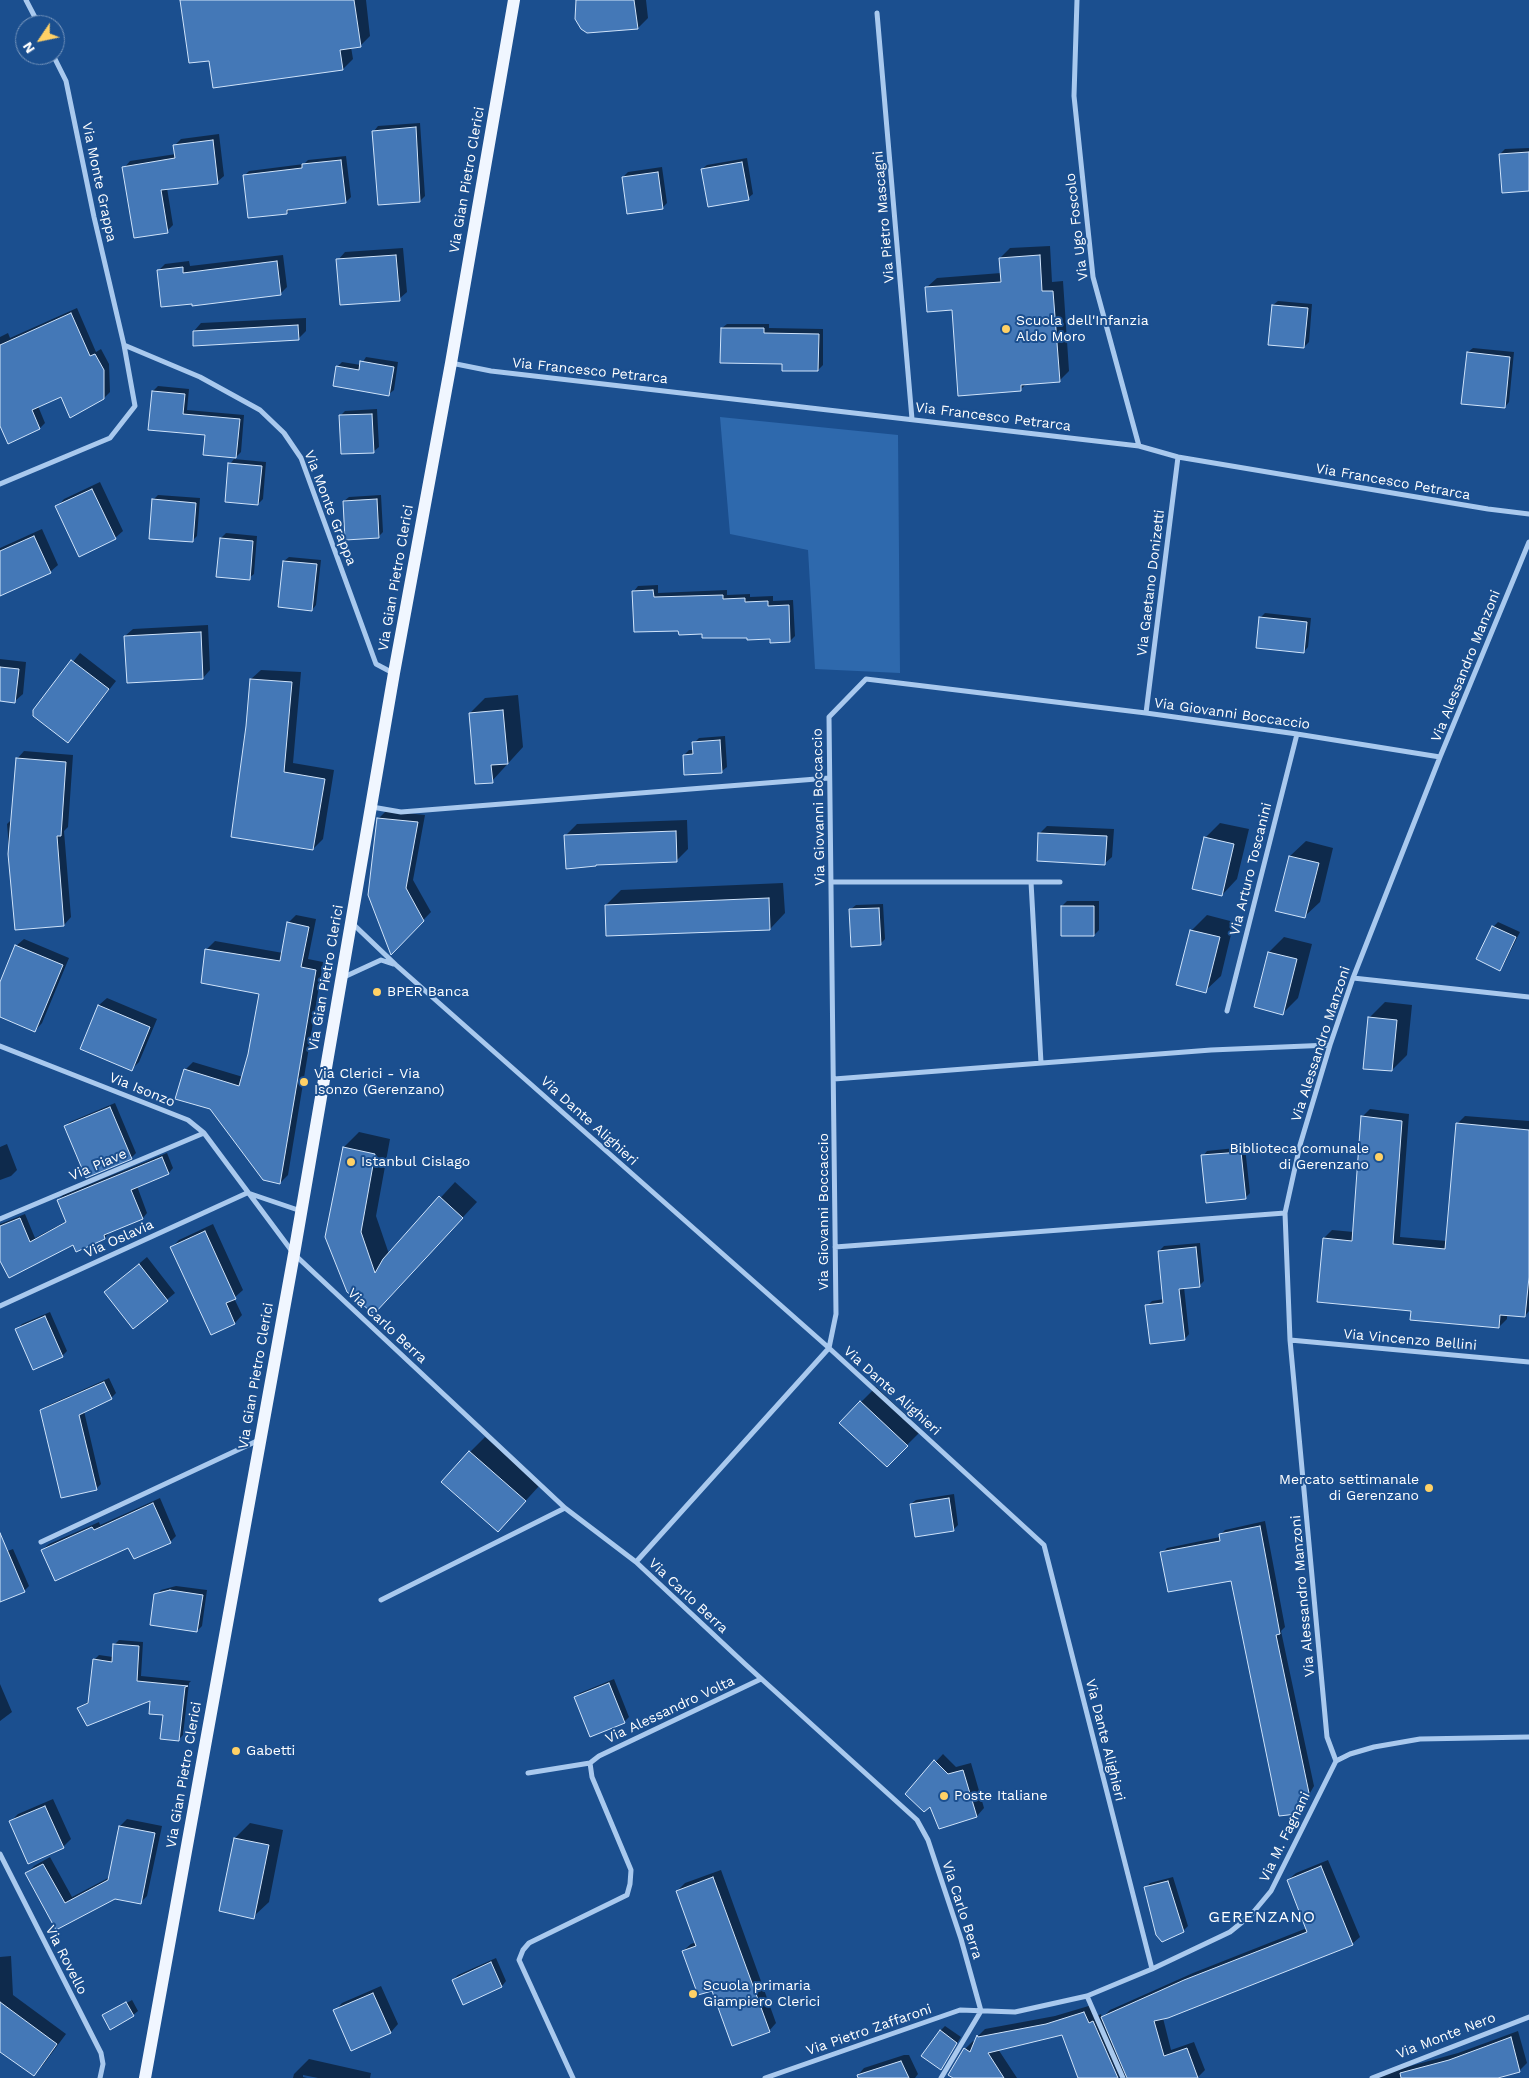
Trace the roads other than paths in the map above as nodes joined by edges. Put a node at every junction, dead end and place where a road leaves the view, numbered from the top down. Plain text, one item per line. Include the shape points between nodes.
1 (26, 0) edge
2 (514, 0) edge
3 (1077, 0) edge
4 (878, 13) dead end
5 (34, 15) edge
6 (58, 65) edge
7 (124, 345) junction
8 (451, 363) junction
9 (912, 419) junction
10 (1139, 446) junction
11 (1178, 457) junction
12 (0, 484) edge
13 (1529, 514) edge
14 (1529, 542) edge
15 (394, 673) junction
16 (1146, 713) junction
17 (1296, 734) junction
18 (1440, 757) junction
19 (829, 778) junction
20 (371, 807) junction
21 (831, 882) junction
22 (1031, 882) junction
23 (1060, 882) dead end
24 (351, 923) junction
25 (396, 965) junction
26 (1353, 978) junction
27 (341, 979) junction
28 (1529, 997) edge
29 (1227, 1011) dead end
30 (1330, 1045) junction
31 (0, 1046) edge
32 (1041, 1063) junction
33 (834, 1079) junction
34 (204, 1133) junction
35 (248, 1193) junction
36 (301, 1211) junction
37 (1285, 1213) junction
38 (0, 1219) edge
39 (835, 1247) junction
40 (294, 1254) junction
41 (0, 1306) edge
42 (1290, 1340) junction
43 (828, 1348) junction
44 (1529, 1362) edge
45 (260, 1440) junction
46 (565, 1508) junction
47 (41, 1542) dead end
48 (636, 1562) junction
49 (381, 1600) dead end
50 (761, 1679) junction
51 (1529, 1737) edge
52 (1336, 1761) junction
53 (590, 1763) junction
54 (528, 1773) dead end
55 (0, 1854) edge
56 (1152, 1968) junction
57 (1087, 1996) junction
58 (981, 2010) junction
59 (1529, 2017) edge
60 (100, 2078) edge
61 (145, 2078) edge
62 (573, 2078) edge
63 (765, 2078) edge
64 (941, 2078) edge
65 (1123, 2078) edge
66 (1372, 2078) edge

1 - 5 street
2 - 8 main road, Via Gian Pietro Clerici
3 - 10 street, Via Ugo Foscolo via 1074,96 1093,277
4 - 9 street, Via Pietro Mascagni
6 - 7 street, Via Monte Grappa via 66,81
7 - 12 street, Via Monte Grappa via 134,406 110,438
7 - 15 street, Via Monte Grappa via 200,377 260,410 284,433 301,458 376,664
8 - 9 street, Via Francesco Petrarca via 490,371
8 - 15 main road, Via Gian Pietro Clerici
9 - 10 street, Via Francesco Petrarca
10 - 11 street, Via Francesco Petrarca
11 - 13 street, Via Francesco Petrarca
11 - 16 street, Via Gaetano Donizetti
14 - 18 street, Via Alessandro Manzoni
15 - 20 main road, Via Gian Pietro Clerici
16 - 17 street, Via Giovanni Boccaccio
16 - 19 street, Via Giovanni Boccaccio via 866,679 829,717
17 - 18 street, Via Giovanni Boccaccio
17 - 29 street, Via Arturo Toscanini
18 - 26 street, Via Alessandro Manzoni
19 - 20 street via 401,812
19 - 21 street, Via Giovanni Boccaccio
20 - 24 main road, Via Gian Pietro Clerici
21 - 22 street
21 - 33 street, Via Giovanni Boccaccio
22 - 23 street
22 - 32 street
24 - 25 street, Via Dante Alighieri
24 - 27 main road, Via Gian Pietro Clerici
25 - 27 street via 381,960
25 - 43 street, Via Dante Alighieri
26 - 28 street
26 - 30 street, Via Alessandro Manzoni
27 - 36 main road, Via Gian Pietro Clerici
30 - 32 street via 1221,1049
30 - 37 street, Via Alessandro Manzoni via 1300,1145
31 - 34 street, Via Isonzo via 188,1120
32 - 33 street
33 - 39 street, Via Giovanni Boccaccio
34 - 35 street, Via Isonzo
34 - 38 street, Via Piave
35 - 36 street
35 - 40 street, Via Isonzo
35 - 41 street, Via Oslavia
36 - 40 main road, Via Gian Pietro Clerici
37 - 39 street
37 - 42 street, Via Alessandro Manzoni
39 - 43 street, Via Giovanni Boccaccio via 836,1314
40 - 45 main road, Via Gian Pietro Clerici
40 - 46 street, Via Carlo Berra
42 - 44 street, Via Vincenzo Bellini
42 - 52 street, Via Alessandro Manzoni via 1328,1737
43 - 48 street
43 - 56 street, Via Dante Alighieri via 1044,1545
45 - 47 street
45 - 61 main road, Via Gian Pietro Clerici
46 - 48 street, Via Carlo Berra
46 - 49 street
48 - 50 street, Via Carlo Berra
50 - 53 street, Via Alessandro Volta
50 - 58 street, Via Carlo Berra via 917,1820 928,1840
51 - 52 street via 1420,1739 1374,1747
52 - 56 street, Via M. Fagnani via 1271,1891 1251,1915 1230,1932
53 - 54 street, Via Alessandro Volta
53 - 62 street via 592,1778 631,1870 627,1894 529,1943 519,1960
55 - 60 street, Via Rovello via 101,2052
56 - 57 street, Via M. Fagnani
57 - 58 street, Via M. Fagnani via 1015,2012
57 - 65 street
58 - 63 street, Via Pietro Zaffaroni via 960,2010
58 - 64 street
59 - 66 street, Via Monte Nero

